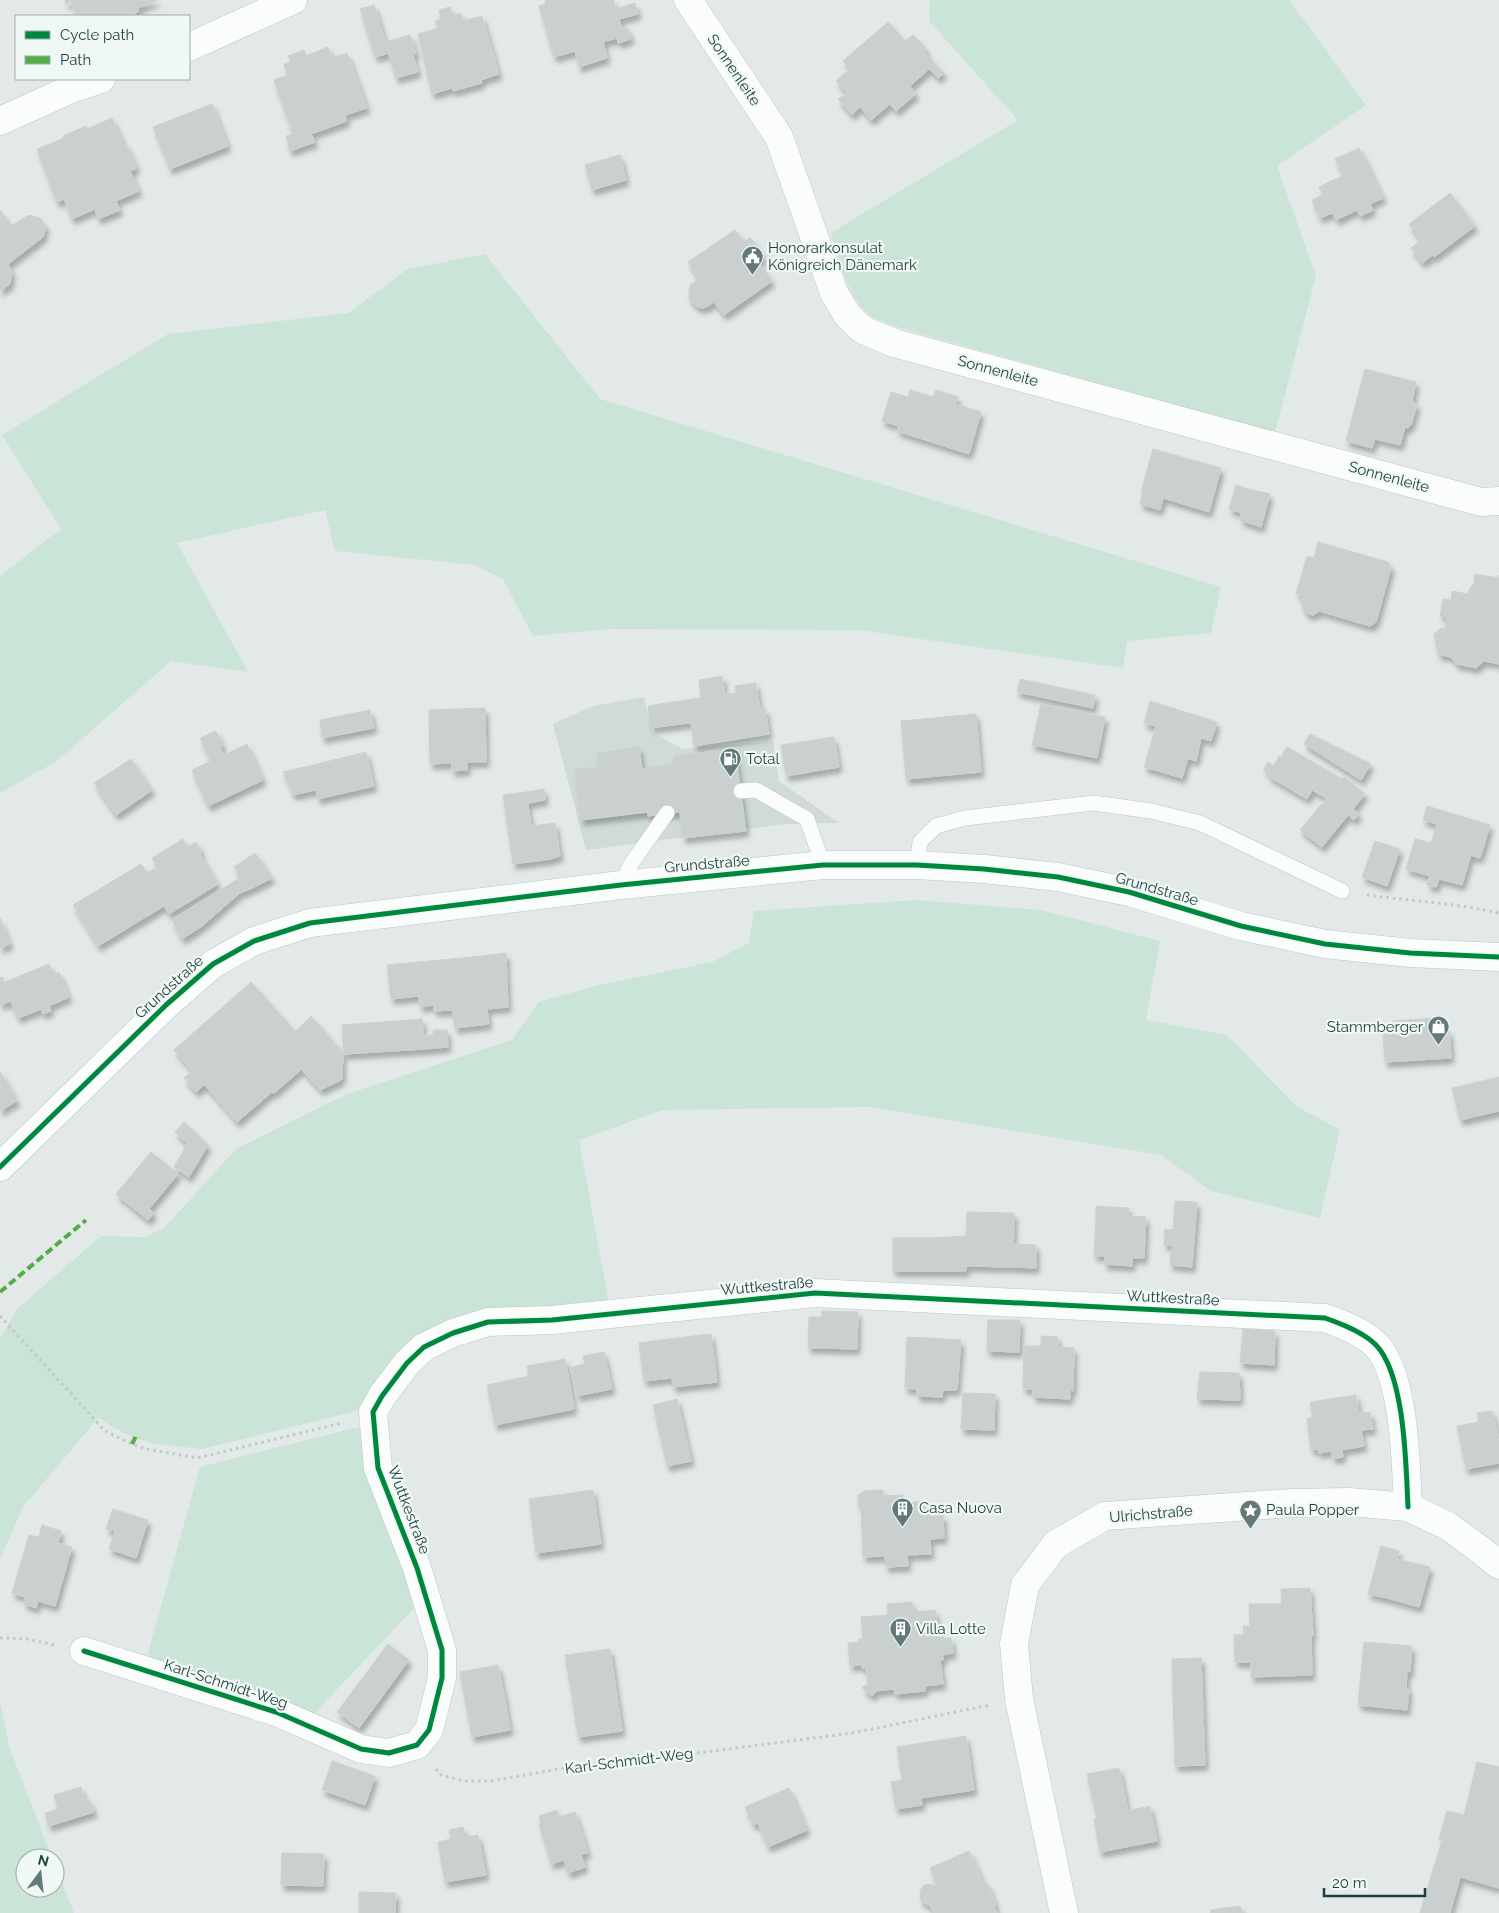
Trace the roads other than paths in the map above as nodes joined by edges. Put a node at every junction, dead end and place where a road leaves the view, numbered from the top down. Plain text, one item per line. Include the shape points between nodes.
1 (293, 0) edge
2 (688, 0) edge
3 (190, 47) edge
4 (98, 80) edge
5 (0, 121) edge
6 (1499, 501) edge
7 (741, 790) dead end
8 (666, 813) dead end
9 (824, 865) junction
10 (917, 865) junction
11 (621, 884) junction
12 (1342, 891) road end
13 (1499, 957) edge
14 (0, 1167) edge
15 (1408, 1507) junction
16 (1499, 1565) edge
17 (84, 1651) road end
18 (417, 1745) joint
19 (1064, 1913) edge

1 - 3 street
2 - 6 street, Sonnenleite via 779,137 834,293 848,316 863,330 894,343 1481,502
4 - 5 street
7 - 9 lane via 756,790 807,819
8 - 11 lane
9 - 10 street, Grundstraße
9 - 11 street, Grundstraße
10 - 12 lane via 920,842 936,826 965,818 1094,803 1151,811 1200,823
10 - 13 street, Grundstraße via 1058,877 1130,892 1241,926 1325,944 1410,953
11 - 14 street, Grundstraße via 310,922 254,941 213,964 166,1005
15 - 16 street, Ulrichstraße via 1448,1526
15 - 18 street, Wuttkestraße via 1406,1458 1391,1369 1376,1345 1326,1318 815,1293 552,1320 488,1322 424,1347 407,1363 373,1412 378,1468 417,1568 442,1650 442,1678 429,1730
15 - 19 street, Ulrichstraße via 1349,1502 1292,1503 1105,1516 1056,1544 1025,1585 1014,1644 1019,1699
17 - 18 street, Karl-Schmidt-Weg via 276,1712 361,1749 389,1753

